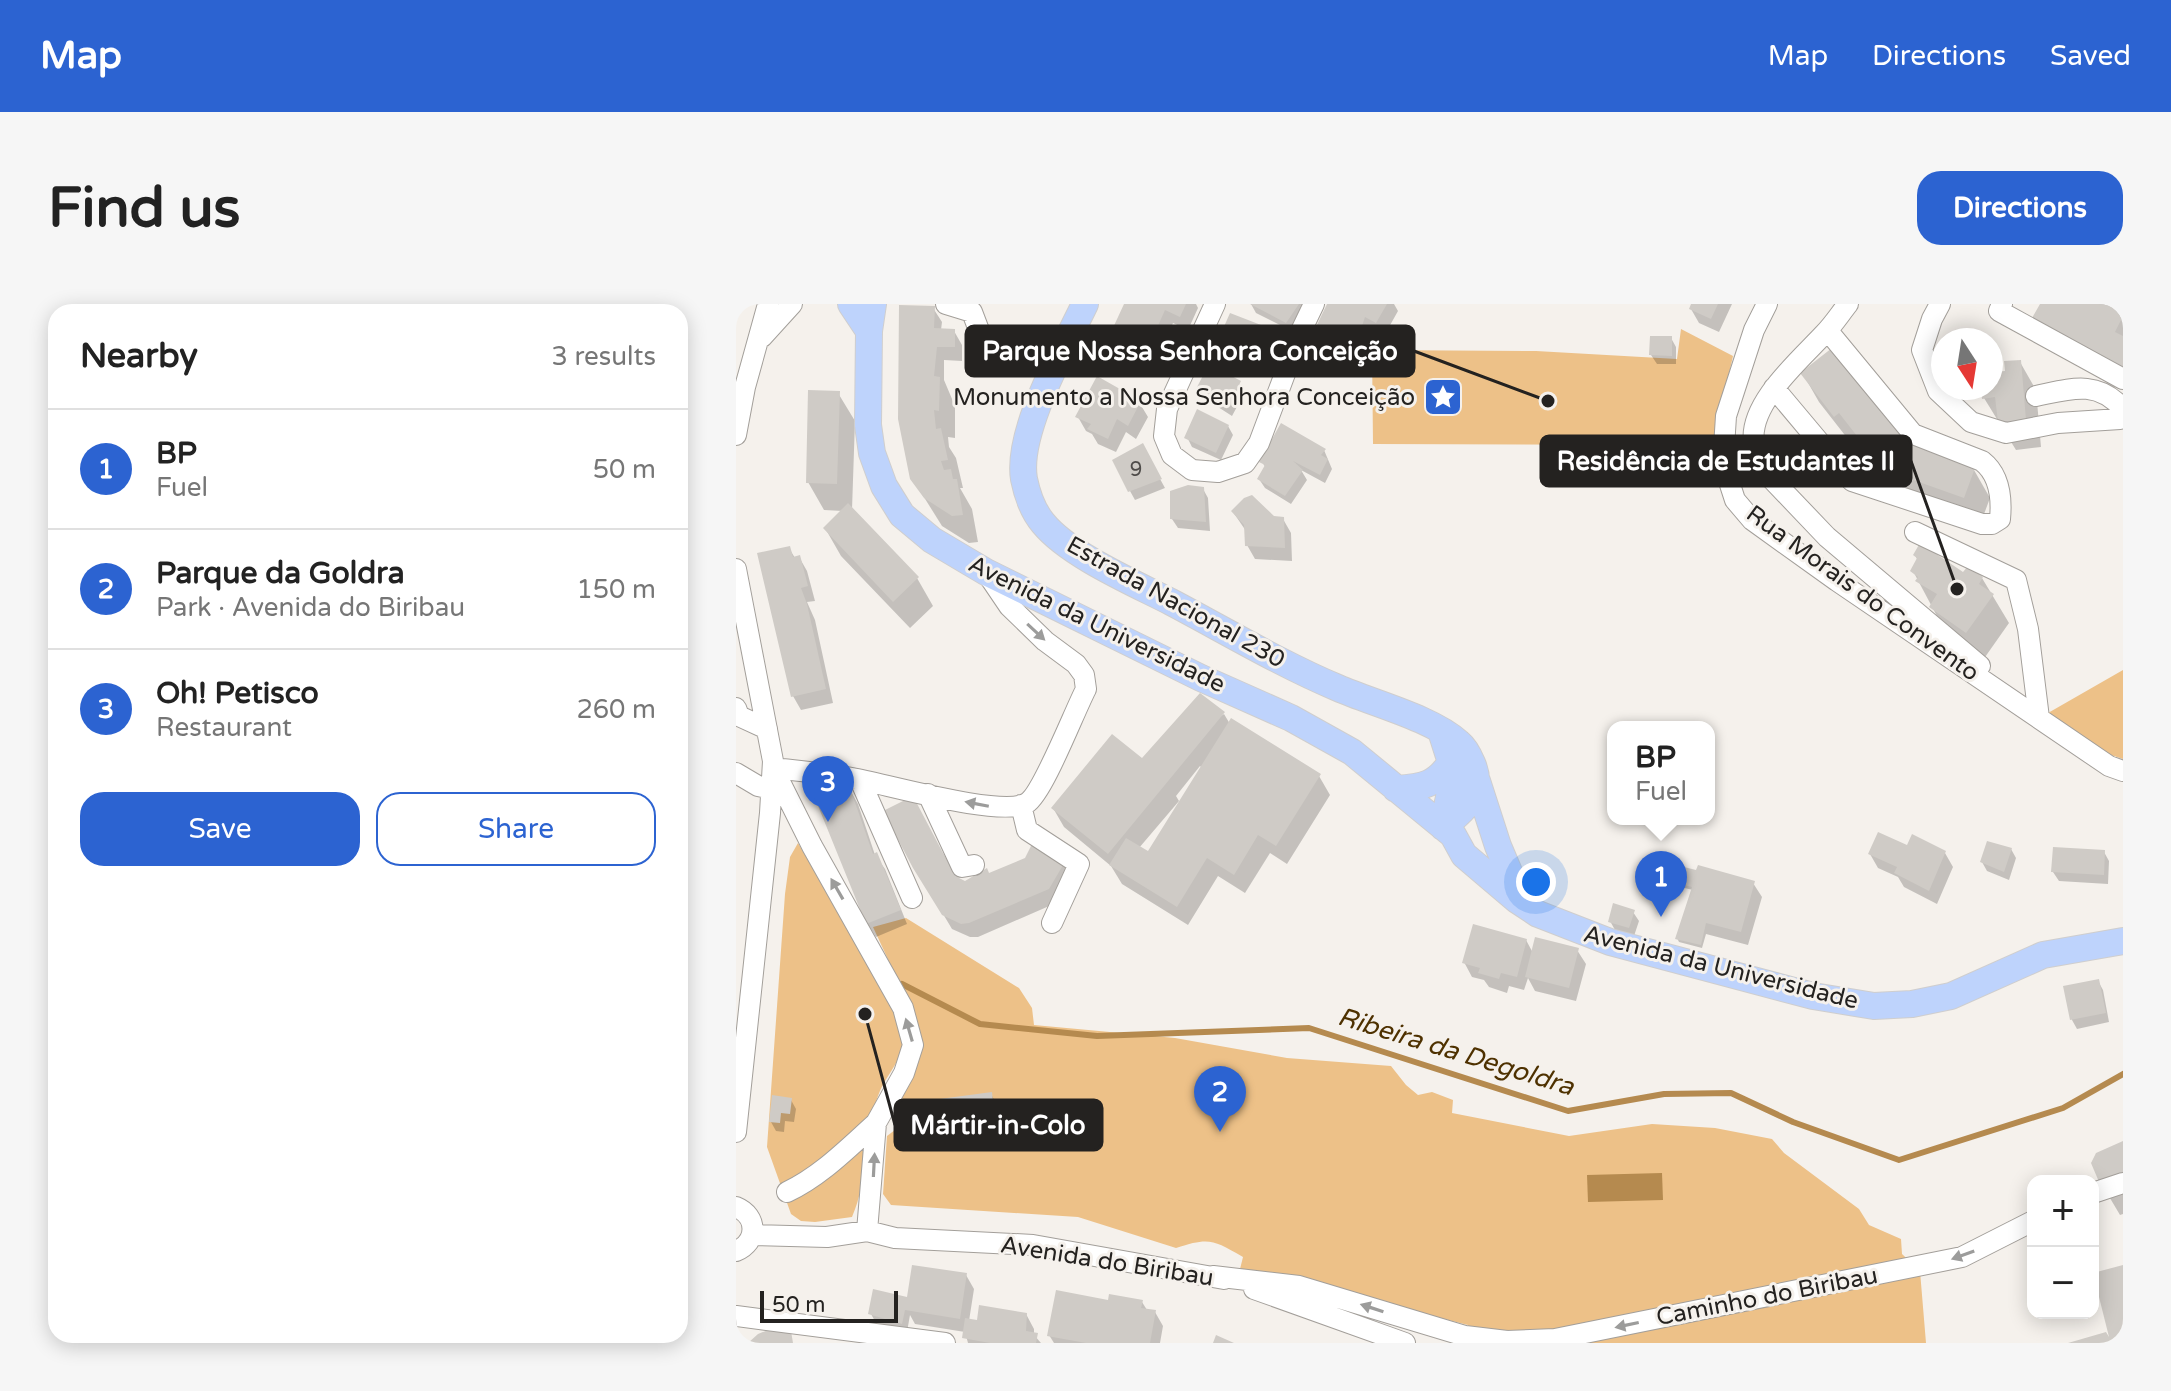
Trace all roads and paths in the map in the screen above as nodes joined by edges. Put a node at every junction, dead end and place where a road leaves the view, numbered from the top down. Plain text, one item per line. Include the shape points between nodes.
1 (768, 304) edge
2 (792, 304) edge
3 (851, 304) edge
4 (873, 304) edge
5 (946, 304) edge
6 (1085, 304) edge
7 (1215, 304) edge
8 (1314, 304) edge
9 (1767, 304) edge
10 (1848, 304) edge
11 (1940, 304) edge
12 (2002, 304) edge
13 (869, 331) junction
14 (1828, 331) junction
15 (760, 340) junction
16 (988, 354) dead end
17 (2123, 379) edge
18 (1774, 388) junction
19 (2036, 396) dead end
20 (2123, 412) edge
21 (736, 435) edge
22 (1915, 532) dead end
23 (736, 569) edge
24 (986, 572) junction
25 (736, 708) edge
26 (2031, 712) junction
27 (767, 729) junction
28 (1441, 731) junction
29 (1452, 761) junction
30 (773, 768) junction
31 (2123, 771) edge
32 (736, 773) edge
33 (860, 780) junction
34 (1477, 781) junction
35 (772, 789) junction
36 (1396, 789) junction
37 (928, 794) junction
38 (1021, 805) junction
39 (1448, 831) junction
40 (974, 865) dead end
41 (1509, 872) junction
42 (912, 898) dead end
43 (1551, 917) junction
44 (1052, 923) dead end
45 (2123, 941) edge
46 (876, 1123) junction
47 (736, 1132) edge
48 (2123, 1183) edge
49 (2099, 1191) edge
50 (787, 1192) dead end
51 (736, 1207) edge
52 (2027, 1224) edge
53 (867, 1231) junction
54 (752, 1235) junction
55 (736, 1251) edge
56 (1213, 1276) junction
57 (736, 1316) edge
58 (945, 1343) edge
59 (1405, 1343) edge

1 - 15 street
2 - 15 street
3 - 13 main road
4 - 13 main road, Avenida da Universidade
5 - 16 street via 972,312
6 - 28 main road, Estrada Nacional 230 via 1041,398 1024,449 1024,477 1042,523 1083,555 1319,680
7 - 8 street via 1167,409 1164,436 1172,455 1192,470 1218,472 1245,463 1259,443
9 - 26 street, Rua Morais do Convento via 1726,416 1723,463 1735,500 1752,520 1837,581
10 - 14 street
11 - 20 street via 1922,350 1938,391 1971,422 2006,433 2120,419
12 - 17 street via 1999,311
13 - 24 main road, Avenida da Universidade via 868,425 884,486 902,515
14 - 18 street
14 - 18 street via 1913,434 1991,468 2000,489 2000,519 1982,524 1852,481
15 - 21 street
18 - 26 street via 1756,420 1754,442 1765,472 1827,537
19 - 20 street via 2076,388 2101,390
22 - 26 street via 2016,580 2028,629
23 - 27 street
24 - 36 main road, Avenida da Universidade via 1291,718 1352,752
24 -> 38 street via 1009,606 1084,675 1086,689 1040,786
25 - 27 street via 739,716
26 - 31 street, Rua Morais do Convento
27 - 30 street
28 - 29 main road
28 - 34 main road, Estrada Nacional 230 via 1468,753
29 - 36 main road via 1426,785
29 - 39 main road
30 - 33 street
30 - 35 street
46 -> 30 street via 913,1045 903,1008
32 - 35 street
33 - 37 street
33 - 42 street
34 - 39 main road via 1471,802
34 - 41 main road, Estrada Nacional 230
35 - 47 street
36 - 39 main road, Avenida da Universidade
38 -> 37 street via 987,806
37 - 40 street via 962,867
38 - 44 street via 1027,830 1079,864
39 - 41 main road, Avenida da Universidade via 1464,834
39 - 43 main road, Avenida da Universidade via 1464,855 1517,900
41 - 43 main road, Avenida da Universidade via 1549,907
43 - 45 main road, Avenida da Universidade via 1610,942 1813,996 1874,1006 1951,996 2043,955
46 - 50 street via 824,1169
53 -> 46 street
48 - 49 street
51 - 54 street via 749,1215
52 -> 56 street, Caminho do Biribau via 1962,1257 1555,1339 1465,1336 1299,1286
53 - 54 street, Avenida do Biribau via 827,1237
53 - 56 street, Avenida do Biribau via 895,1238 1033,1245
54 - 55 street
56 - 59 street, Avenida do Biribau
57 - 58 street

